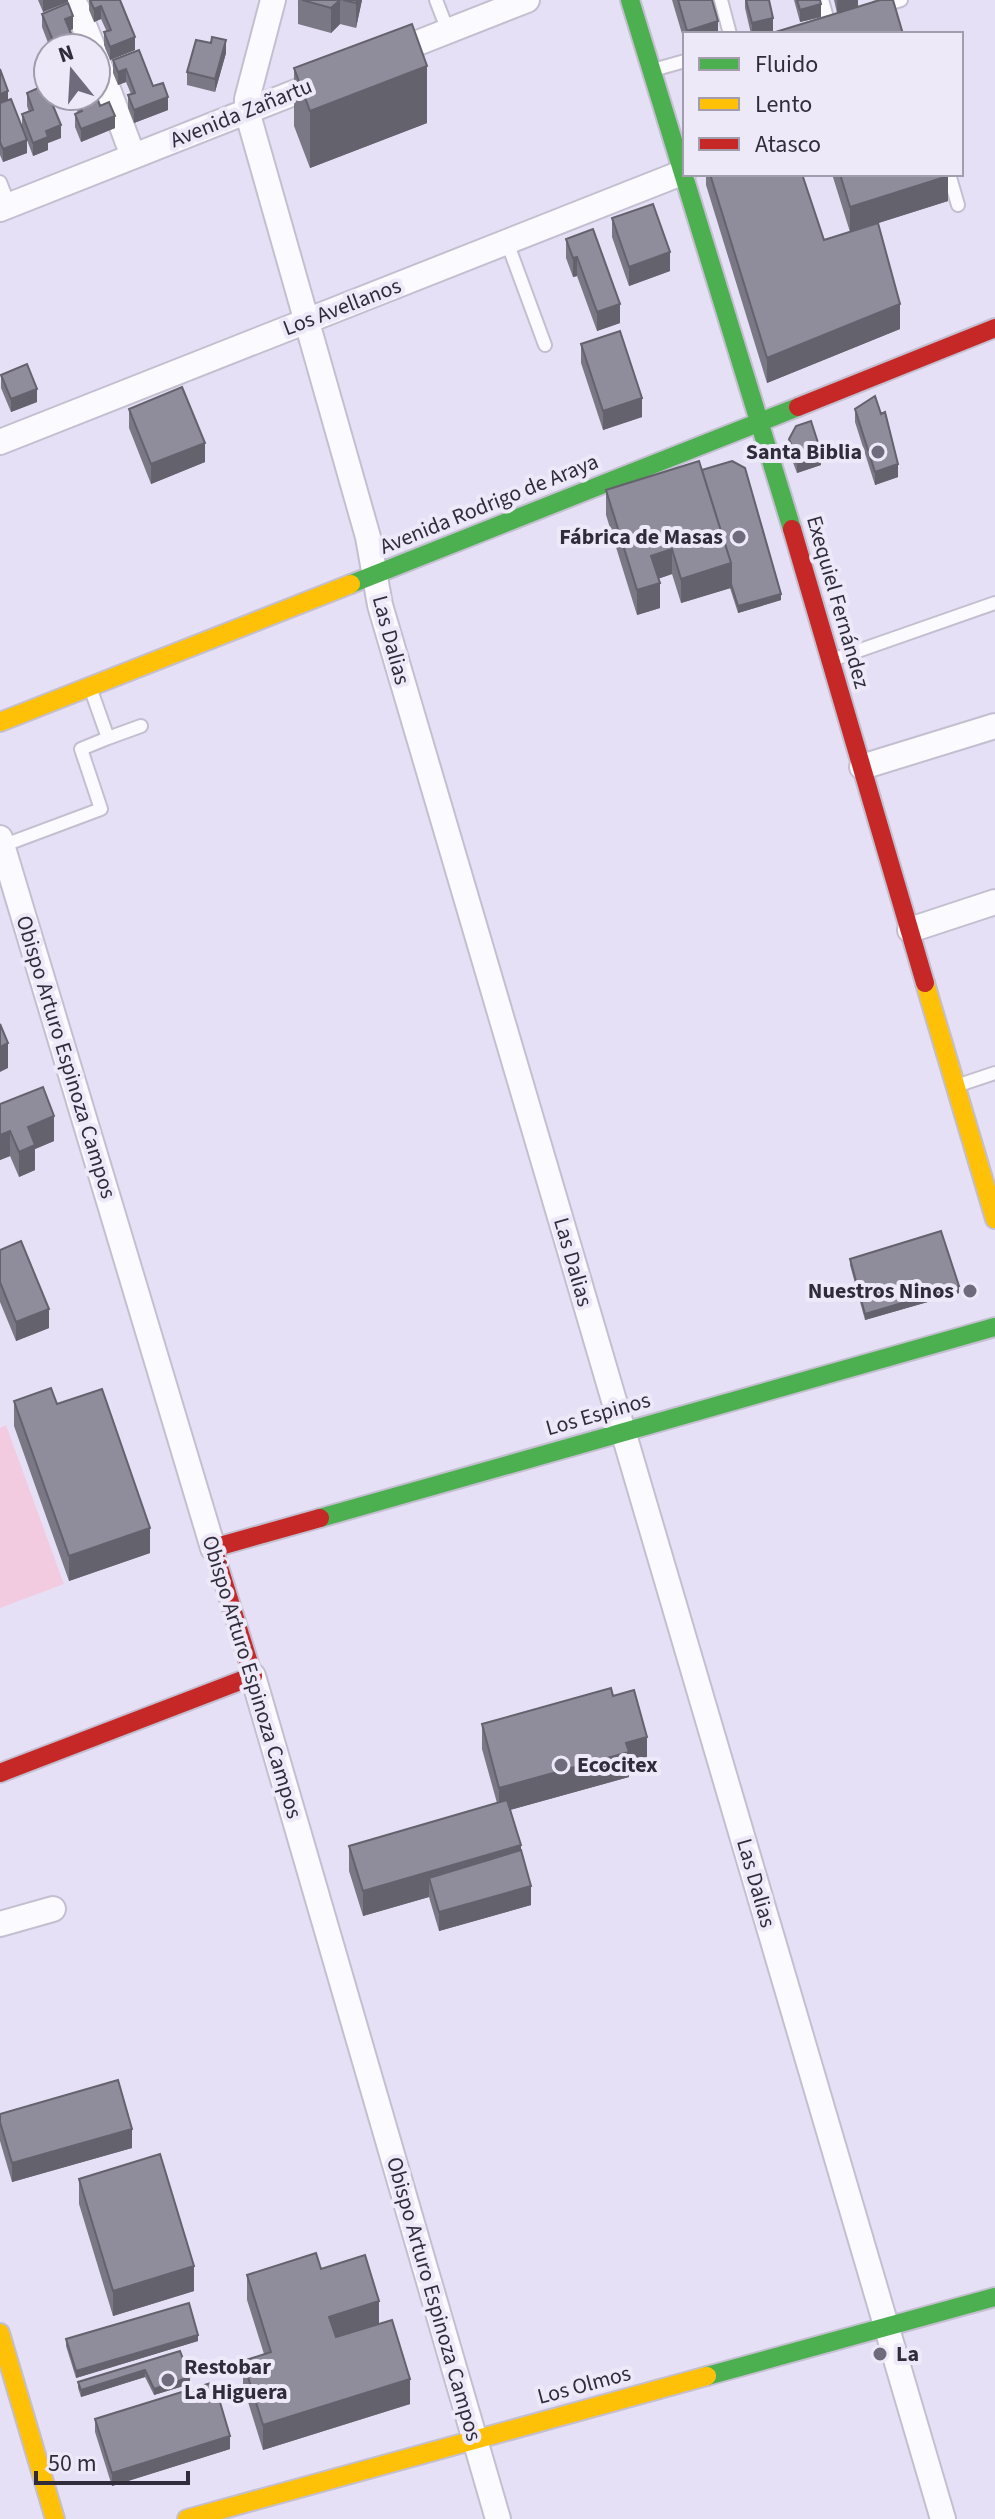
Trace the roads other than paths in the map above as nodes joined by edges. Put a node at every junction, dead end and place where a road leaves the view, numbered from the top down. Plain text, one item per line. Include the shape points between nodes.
1 (273, 0) edge
2 (436, 0) edge
3 (527, 0) edge
4 (630, 0) edge
5 (721, 0) edge
6 (822, 0) edge
7 (901, 0) edge
8 (77, 8) dead end
9 (872, 8) edge
10 (842, 17) edge
11 (448, 31) junction
12 (87, 32) edge
13 (729, 32) edge
14 (683, 62) edge
15 (653, 70) junction
16 (112, 100) edge
17 (247, 111) junction
18 (133, 156) junction
19 (683, 169) edge
20 (683, 172) edge
21 (685, 176) edge
22 (950, 176) edge
23 (0, 182) edge
24 (958, 205) dead end
25 (4, 207) edge
26 (507, 242) junction
27 (306, 321) junction
28 (995, 328) edge
29 (545, 345) dead end
30 (760, 421) junction
31 (0, 442) edge
32 (374, 575) junction
33 (995, 603) edge
34 (831, 661) junction
35 (89, 687) junction
36 (0, 722) edge
37 (141, 726) dead end
38 (995, 726) edge
39 (108, 738) junction
40 (862, 767) junction
41 (1, 842) edge
42 (995, 902) edge
43 (910, 930) junction
44 (995, 1073) edge
45 (956, 1085) junction
46 (989, 1178) edge
47 (995, 1219) edge
48 (995, 1327) edge
49 (623, 1432) junction
50 (213, 1548) junction
51 (253, 1676) junction
52 (0, 1773) edge
53 (53, 1909) dead end
54 (0, 1924) edge
55 (995, 2297) edge
56 (886, 2326) junction
57 (0, 2333) edge
58 (475, 2440) junction
59 (55, 2519) edge
60 (187, 2519) edge
61 (498, 2519) edge
62 (943, 2519) edge

1 - 17 street, Las Dalias
2 - 11 lane
3 - 11 street, Avenida Zañartu
4 - 15 street, Exequiel Fernández
5 - 13 lane
6 - 10 lane via 822,22
7 - 9 lane
8 - 12 street
11 - 17 street, Avenida Zañartu
14 - 15 lane
15 - 19 street, Exequiel Fernández
16 - 18 street
17 - 18 street, Avenida Zañartu
17 - 27 street, Las Dalias
18 - 25 street, Avenida Zañartu
20 - 26 street, Los Avellanos
21 - 30 street, Exequiel Fernández
22 - 24 lane
23 - 25 lane
26 - 27 street, Los Avellanos
26 - 29 lane
27 - 31 street, Los Avellanos
27 - 32 street, Las Dalias via 368,537
28 - 30 street, Avenida Rodrigo de Araya
30 - 32 street, Avenida Rodrigo de Araya
30 - 34 street, Exequiel Fernández
32 - 35 street, Avenida Rodrigo de Araya
32 - 49 street, Las Dalias
33 - 34 lane
34 - 40 street, Exequiel Fernández
35 - 36 street, Avenida Rodrigo de Araya
35 - 39 lane
37 - 39 lane
38 - 40 street
39 - 41 lane via 81,749 101,809
40 - 43 street, Exequiel Fernández
41 - 50 street, Obispo Arturo Espinoza Campos
42 - 43 street
43 - 45 street, Exequiel Fernández
44 - 45 lane
45 - 46 street, Exequiel Fernández
46 - 47 street, Exequiel Fernández
48 - 49 street, Los Espinos
49 - 50 street, Los Espinos
49 - 56 street, Las Dalias
50 - 51 street, Obispo Arturo Espinoza Campos
51 - 52 street
51 - 58 street, Obispo Arturo Espinoza Campos
53 - 54 street
55 - 56 street, Los Olmos
56 - 58 street, Los Olmos
56 - 62 street, Las Dalias
57 - 59 street
58 - 60 street, Los Olmos
58 - 61 street, Obispo Arturo Espinoza Campos

